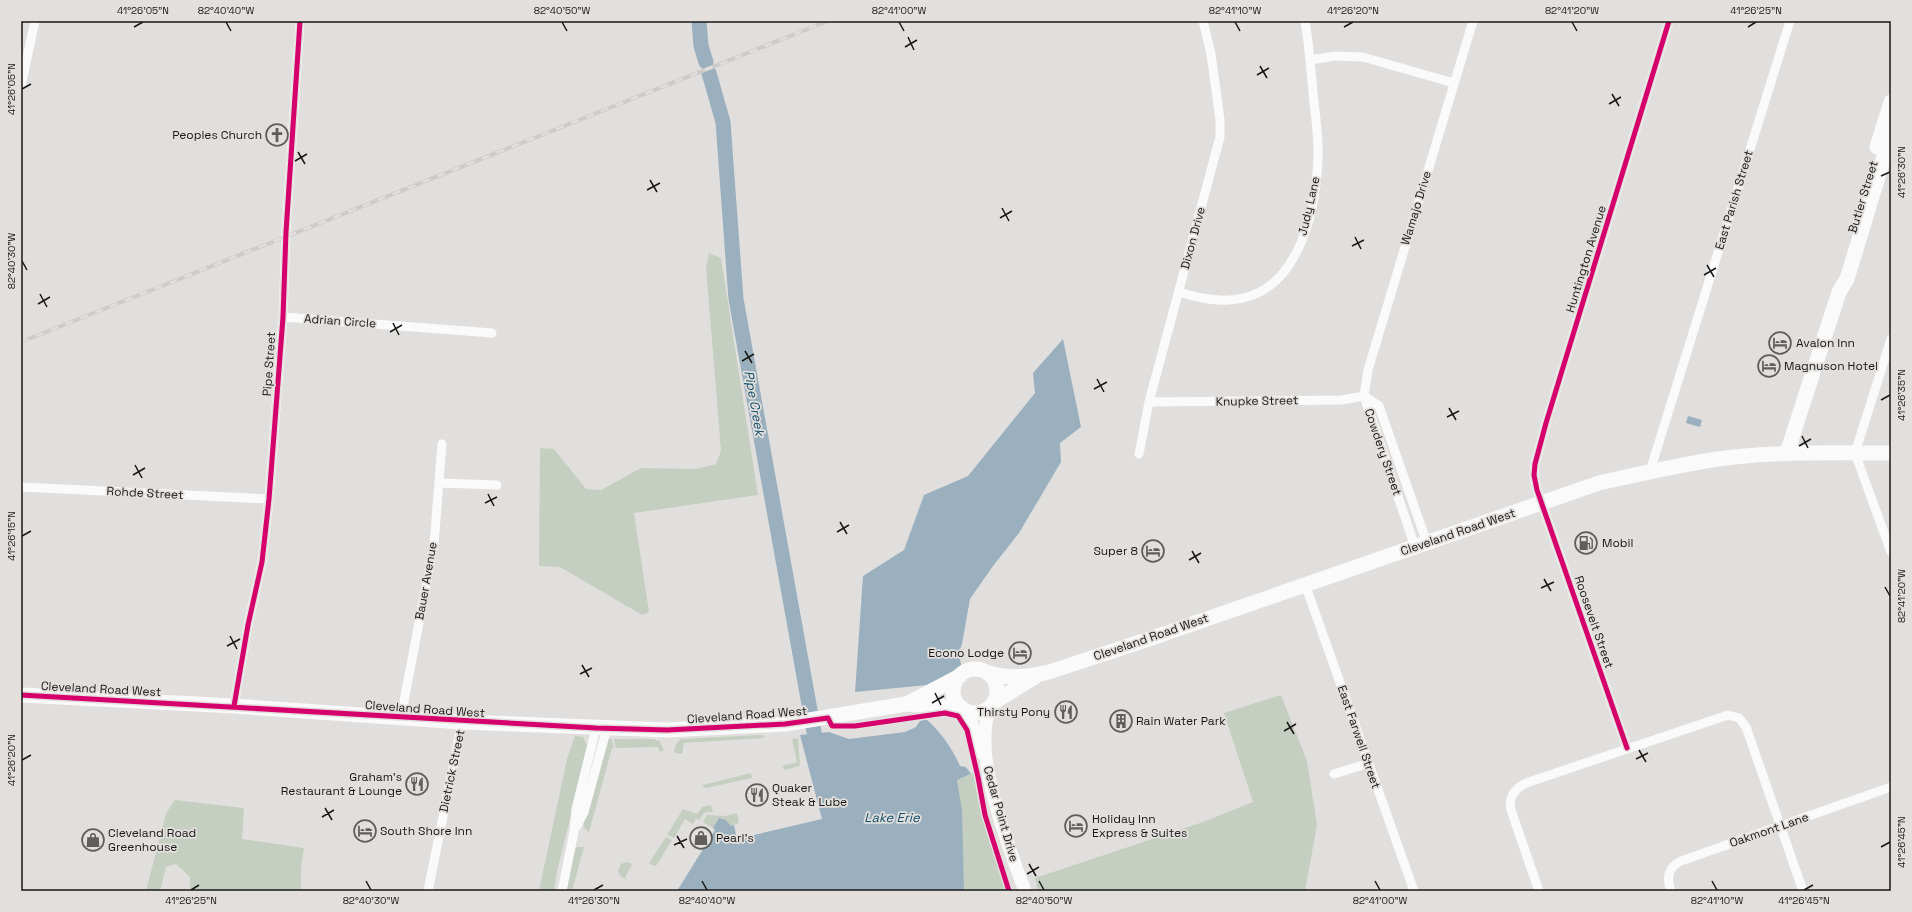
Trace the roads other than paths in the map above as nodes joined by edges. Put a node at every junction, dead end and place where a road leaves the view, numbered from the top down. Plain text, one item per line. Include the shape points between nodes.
1 (35, 21) edge
2 (300, 21) edge
3 (1203, 21) edge
4 (1305, 21) edge
5 (1473, 21) edge
6 (1669, 21) edge
7 (1790, 21) edge
8 (1310, 60) junction
9 (1454, 83) junction
10 (21, 86) edge
11 (1891, 102) edge
12 (1891, 134) edge
13 (1179, 292) junction
14 (1839, 292) junction
15 (282, 317) junction
16 (492, 333) dead end
17 (1891, 339) edge
18 (1364, 396) junction
19 (1149, 402) junction
20 (442, 444) dead end
21 (1891, 452) edge
22 (1787, 453) junction
23 (1855, 453) junction
24 (1139, 454) dead end
25 (1650, 471) junction
26 (440, 483) junction
27 (497, 485) dead end
28 (21, 487) edge
29 (270, 499) junction
30 (1541, 503) junction
31 (1421, 545) junction
32 (1891, 552) edge
33 (1305, 584) junction
34 (989, 673) junction
35 (1038, 675) junction
36 (960, 676) junction
37 (21, 695) edge
38 (906, 704) junction
39 (993, 704) junction
40 (234, 706) junction
41 (965, 710) junction
42 (401, 717) junction
43 (462, 722) junction
44 (602, 728) junction
45 (1627, 748) junction
46 (986, 759) junction
47 (1369, 763) junction
48 (1334, 774) dead end
49 (1891, 787) edge
50 (1780, 826) junction
51 (428, 891) edge
52 (562, 891) edge
53 (1025, 891) edge
54 (1414, 891) edge
55 (1539, 891) edge
56 (1671, 891) edge
57 (1803, 891) edge

1 - 10 street
2 - 15 street, Pipe Street
3 - 13 street, Dixon Drive via 1212,54 1220,137
4 - 8 street, Judy Lane
5 - 9 street, Wamajo Drive
6 - 30 street, Huntington Avenue via 1537,453 1534,475
7 - 25 street, East Parish Street
8 - 9 street via 1335,56 1363,57
8 - 13 street, Judy Lane via 1317,126 1317,168 1307,223 1292,262 1277,281 1242,298 1213,300
9 - 18 street, Wamajo Drive via 1368,370
11 - 14 main road, Butler Street via 1839,277
12 - 14 main road, Butler Street via 1847,279
13 - 19 street, Dixon Drive
14 - 22 main road, Butler Street
15 - 16 street, Adrian Circle
15 - 29 street, Pipe Street
17 - 23 street
18 - 19 street, Knupke Street via 1342,400
18 - 31 street, Cowdery Street
19 - 24 street, Dixon Drive
20 - 26 street, Bauer Avenue
21 - 23 main road, Cleveland Road West
22 - 23 main road, Cleveland Road West
22 - 25 main road, Cleveland Road West via 1719,459
23 - 32 street
25 - 30 main road, Cleveland Road West via 1599,483
26 - 27 street
26 - 42 street, Bauer Avenue via 434,544
28 - 29 street, Rohde Street
29 - 40 street, Pipe Street via 262,562
30 - 31 main road, Cleveland Road West
30 - 45 street, Roosevelt Street
31 - 33 main road, Cleveland Road West
33 - 35 main road, Cleveland Road West
33 - 47 street, East Farwell Street
34 - 35 main road, Cleveland Road West via 1007,677
34 - 36 main road via 974,669
34 - 39 main road via 997,686
35 - 39 main road, Cleveland Road West
36 - 38 main road, Cleveland Road West
36 - 41 main road via 954,690 956,700
37 - 40 main road, Cleveland Road West
38 - 41 main road, Cleveland Road West
38 - 44 main road, Cleveland Road West via 785,724 667,730
39 - 41 main road via 977,712
39 - 46 main road, Cedar Point Drive via 985,726
40 - 42 main road, Cleveland Road West
41 - 46 main road, Cedar Point Drive
42 - 43 main road, Cleveland Road West
43 - 44 main road, Cleveland Road West
43 - 51 street, Dietrick Street
44 - 52 street via 576,809
45 - 50 street via 1722,715 1737,717 1746,727
45 - 55 street via 1524,784 1513,794 1510,801 1511,810
46 - 53 main road, Cedar Point Drive via 999,811
47 - 48 street
47 - 54 street, East Farwell Street
49 - 50 street, Oakmont Lane
50 - 56 street, Oakmont Lane via 1676,863 1669,874
50 - 57 street

